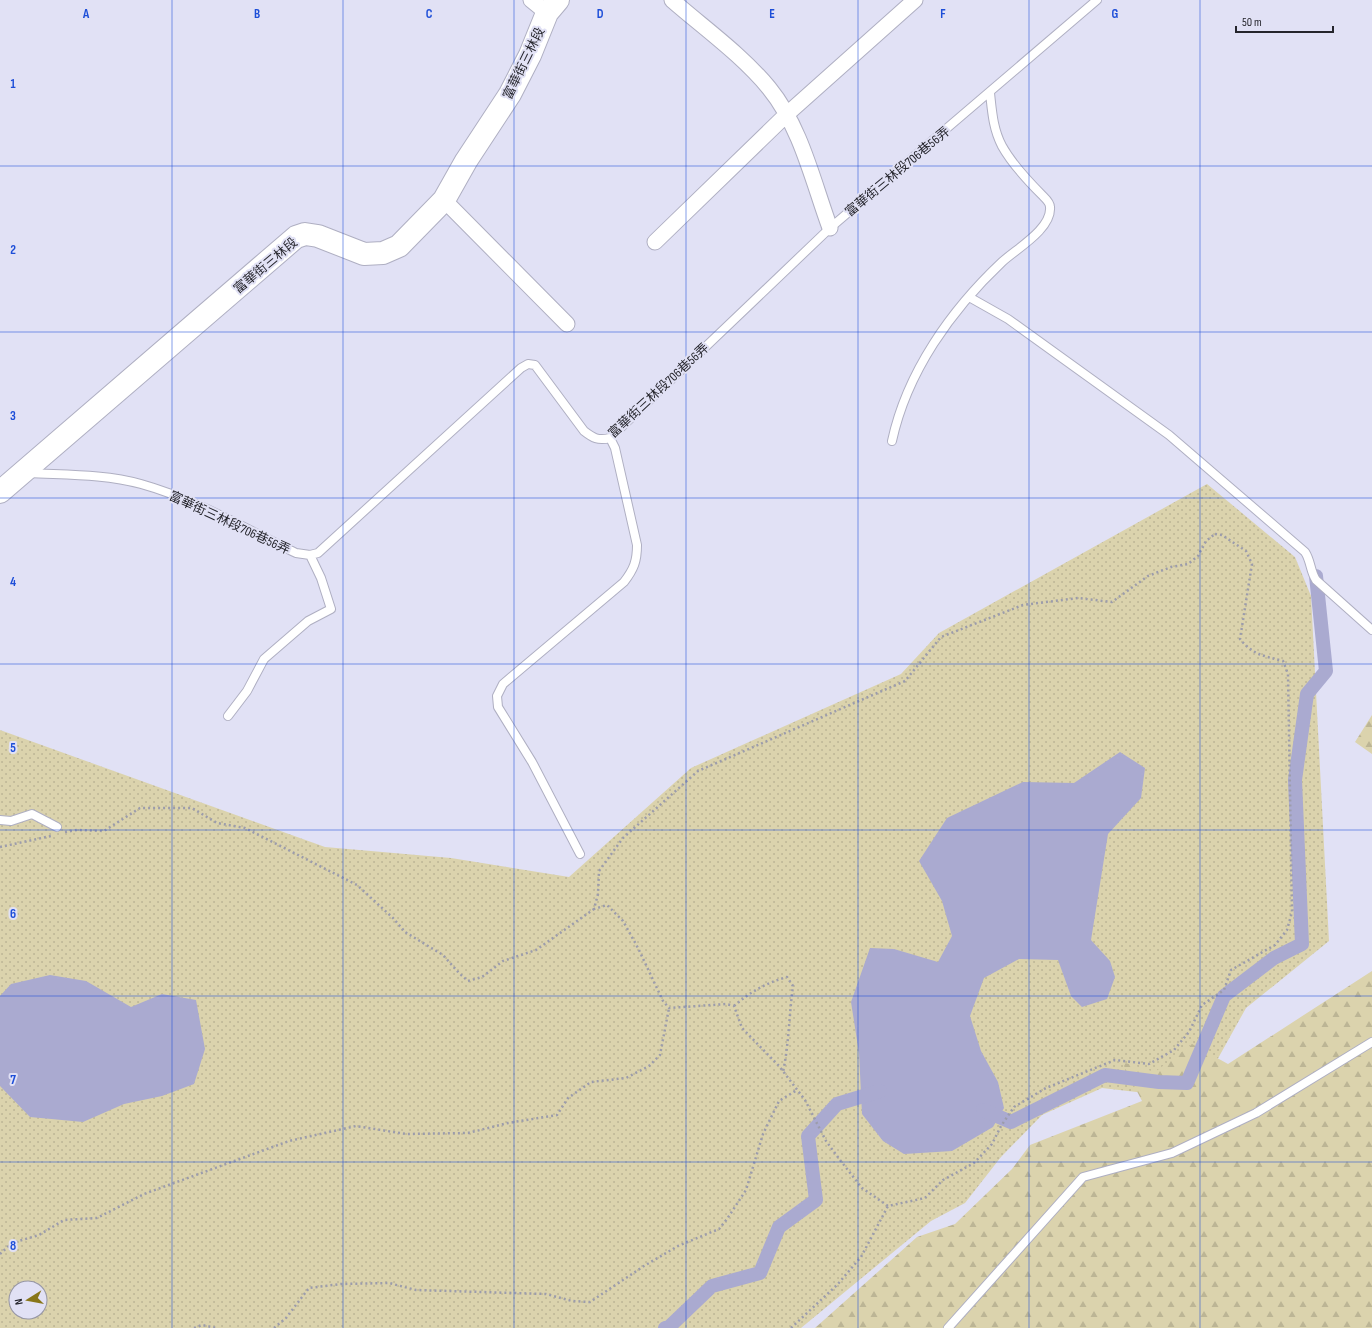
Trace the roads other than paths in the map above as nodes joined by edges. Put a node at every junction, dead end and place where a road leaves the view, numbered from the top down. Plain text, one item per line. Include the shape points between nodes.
1 (672, 0) edge
2 (915, 0) edge
3 (1097, 0) edge
4 (545, 4) edge
5 (990, 93) junction
6 (786, 115) junction
7 (444, 200) junction
8 (830, 228) junction
9 (655, 242) dead end
10 (969, 297) junction
11 (567, 324) dead end
12 (610, 438) junction
13 (892, 441) dead end
14 (23, 472) junction
15 (0, 492) edge
16 (310, 555) junction
17 (1372, 630) edge
18 (228, 716) dead end
19 (0, 820) edge
20 (60, 830) road end
21 (580, 854) dead end
22 (1372, 1042) edge
23 (948, 1328) edge

1 - 6 street via 732,50 770,89
2 - 6 street
3 - 5 lane, 富華街三林段706巷56弄
4 - 7 street, 富華街三林段 via 530,55 510,94
5 - 8 lane, 富華街三林段706巷56弄
5 - 10 lane via 994,130 1019,172 1050,205 1050,216 1045,224 1002,262
6 - 8 street via 799,142
6 - 9 street
7 - 11 street
7 - 14 street, 富華街三林段 via 399,246 383,252 364,254 318,236 305,234 296,237
8 - 12 lane, 富華街三林段706巷56弄
10 - 13 lane via 946,324 922,363 897,416
10 - 17 lane via 1008,319 1169,435 1305,552 1316,580
12 - 16 lane, 富華街三林段706巷56弄 via 594,439 584,431 535,365 528,364 318,553
12 - 21 lane via 615,448 637,545 634,570 624,582 503,684 497,696 498,707 532,762
14 - 15 street, 富華街三林段
14 - 16 lane, 富華街三林段706巷56弄 via 103,478 140,484 185,500 296,553
16 - 18 lane via 331,609 308,621 264,659 247,691
19 - 20 lane via 11,821 32,814
22 - 23 lane via 1256,1113 1172,1153 1083,1177

